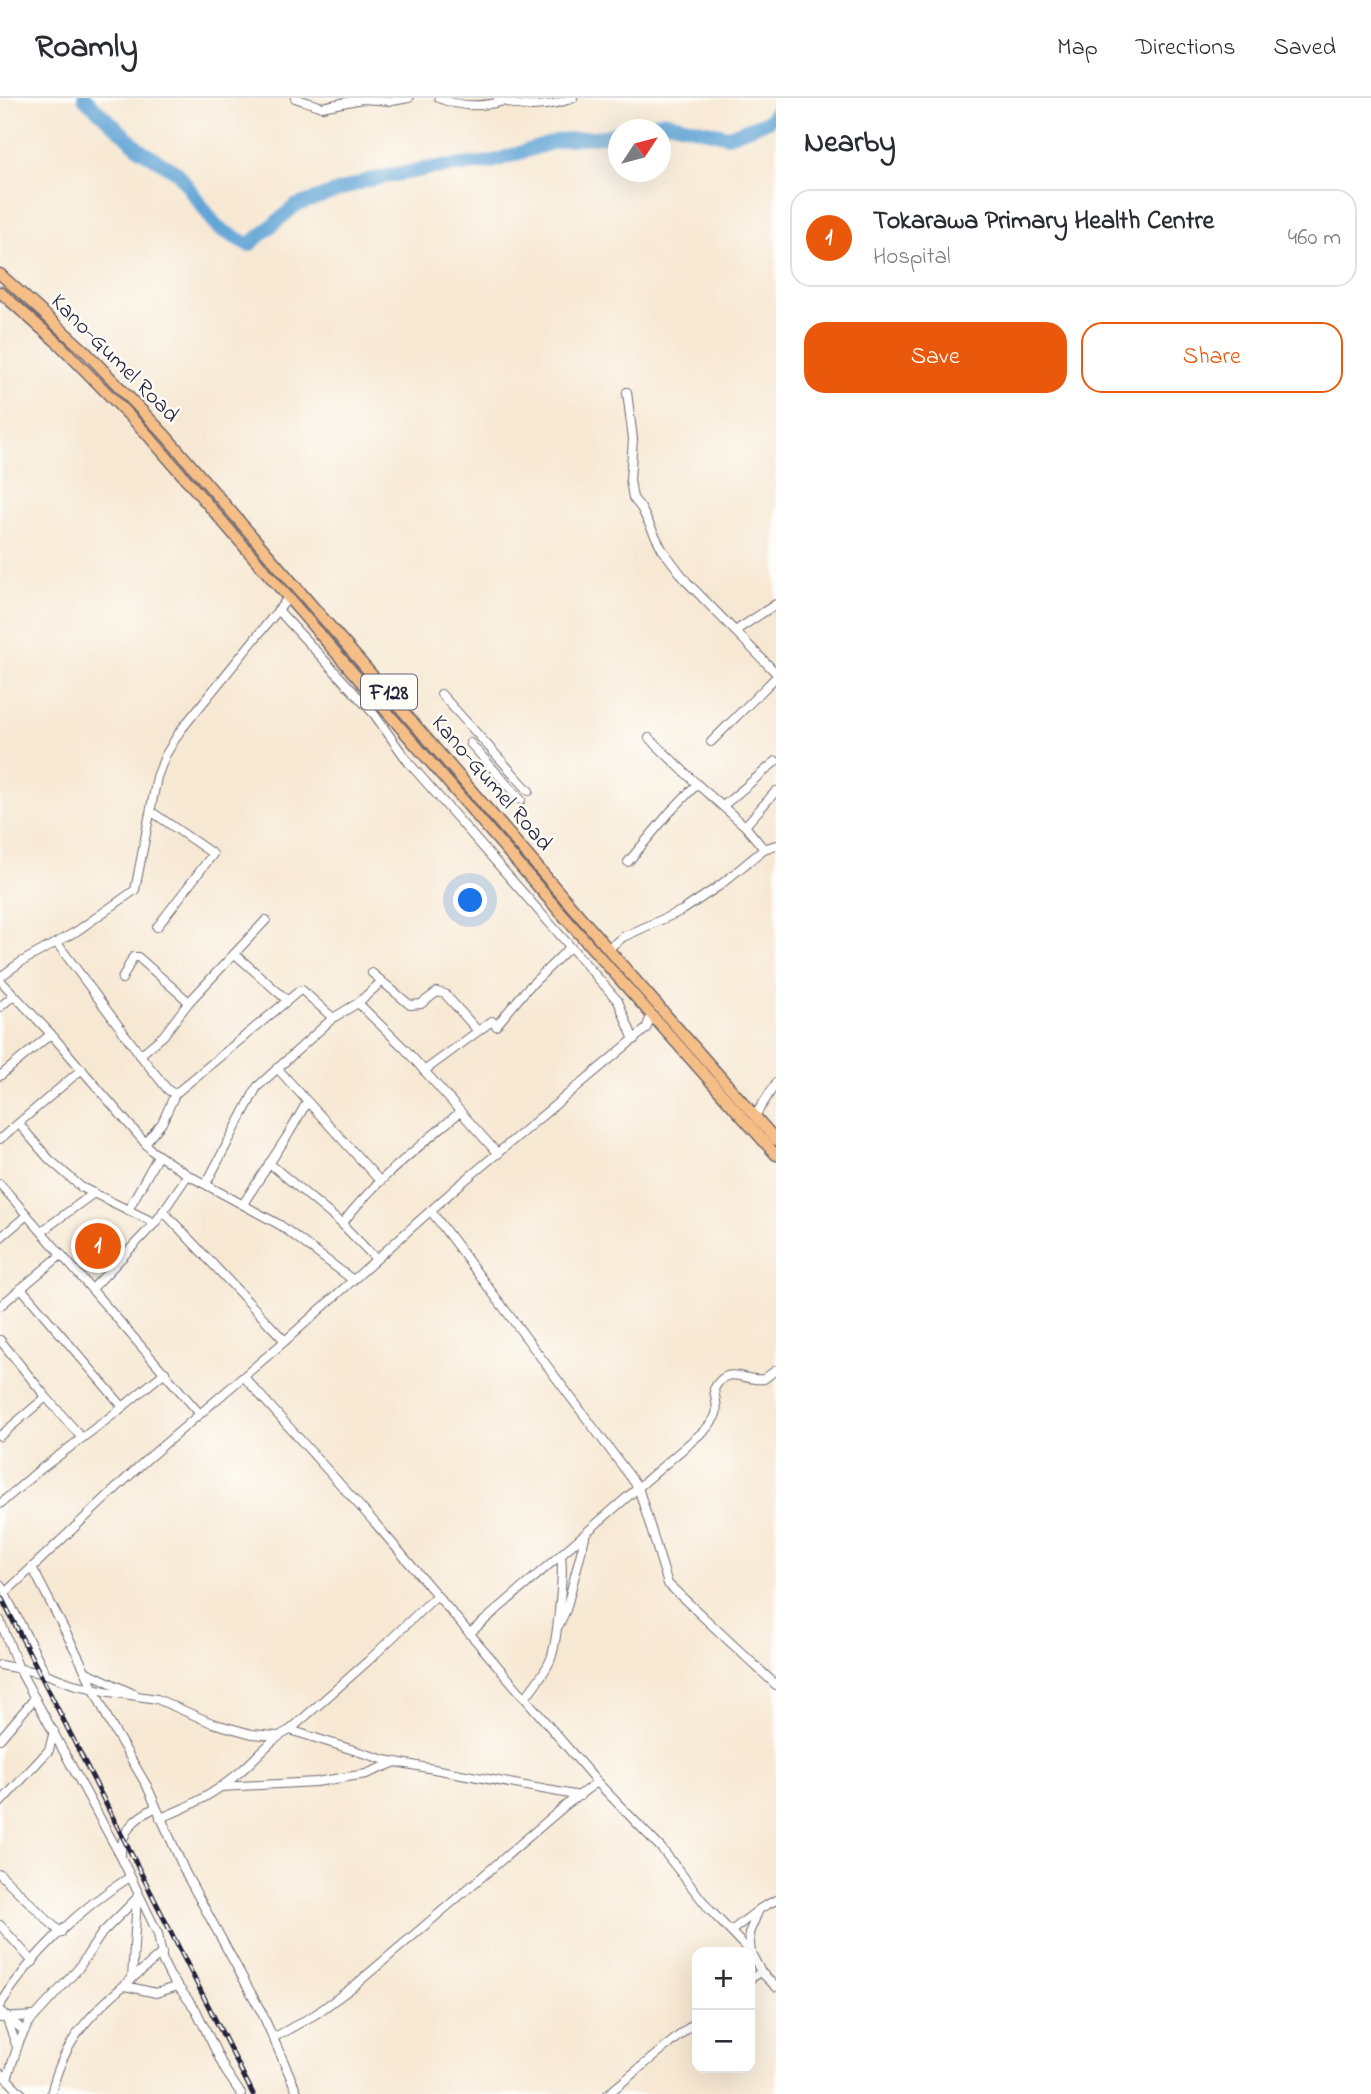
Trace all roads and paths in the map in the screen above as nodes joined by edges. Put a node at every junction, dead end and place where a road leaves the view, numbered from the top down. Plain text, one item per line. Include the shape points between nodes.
1 (295, 98) edge
2 (409, 98) edge
3 (439, 98) edge
4 (573, 98) edge
5 (359, 99) edge
6 (309, 100) edge
7 (501, 100) edge
8 (538, 102) edge
9 (0, 274) edge
10 (0, 292) edge
11 (84, 350) junction
12 (75, 360) junction
13 (627, 392) dead end
14 (288, 598) junction
15 (776, 604) edge
16 (278, 610) junction
17 (735, 631) junction
18 (776, 675) edge
19 (442, 694) dead end
20 (649, 738) dead end
21 (711, 742) dead end
22 (470, 743) dead end
23 (776, 761) edge
24 (457, 773) junction
25 (446, 780) junction
26 (697, 785) junction
27 (529, 791) dead end
28 (776, 791) edge
29 (521, 800) dead end
30 (723, 806) junction
31 (152, 811) junction
32 (745, 826) junction
33 (775, 844) edge
34 (764, 849) junction
35 (628, 862) dead end
36 (266, 920) dead end
37 (157, 926) dead end
38 (57, 943) junction
39 (570, 947) junction
40 (609, 948) junction
41 (236, 955) junction
42 (372, 973) dead end
43 (0, 979) edge
44 (122, 979) dead end
45 (381, 982) junction
46 (14, 995) junction
47 (287, 1000) junction
48 (188, 1002) junction
49 (358, 1003) junction
50 (0, 1007) edge
51 (651, 1016) junction
52 (332, 1018) junction
53 (478, 1031) junction
54 (51, 1034) junction
55 (634, 1040) junction
56 (140, 1055) junction
57 (277, 1068) junction
58 (82, 1069) junction
59 (424, 1071) junction
60 (0, 1076) edge
61 (776, 1083) edge
62 (175, 1094) junction
63 (307, 1102) junction
64 (460, 1112) junction
65 (755, 1116) junction
66 (19, 1124) junction
67 (0, 1139) edge
68 (776, 1140) edge
69 (145, 1143) junction
70 (498, 1154) junction
71 (776, 1155) edge
72 (159, 1156) junction
73 (269, 1163) junction
74 (188, 1175) junction
75 (380, 1181) junction
76 (0, 1184) edge
77 (206, 1184) junction
78 (94, 1194) junction
79 (243, 1204) junction
80 (128, 1210) junction
81 (163, 1211) junction
82 (431, 1211) junction
83 (27, 1215) junction
84 (155, 1223) junction
85 (342, 1224) junction
86 (42, 1231) junction
87 (0, 1238) edge
88 (61, 1255) junction
89 (376, 1259) junction
90 (353, 1280) junction
91 (21, 1288) junction
92 (92, 1289) junction
93 (0, 1306) edge
94 (0, 1339) edge
95 (285, 1341) junction
96 (4, 1352) edge
97 (776, 1370) edge
98 (165, 1372) junction
99 (244, 1377) junction
100 (46, 1398) junction
101 (123, 1407) junction
102 (200, 1414) junction
103 (0, 1436) edge
104 (82, 1438) junction
105 (638, 1487) junction
106 (0, 1504) edge
107 (586, 1535) junction
108 (561, 1557) junction
109 (32, 1567) junction
110 (0, 1584) edge
111 (5, 1593) junction
112 (436, 1596) junction
113 (0, 1620) edge
114 (558, 1627) junction
115 (470, 1633) junction
116 (0, 1665) edge
117 (19, 1669) junction
118 (84, 1670) junction
119 (46, 1674) junction
120 (776, 1685) edge
121 (92, 1688) junction
122 (136, 1695) junction
123 (36, 1698) junction
124 (525, 1698) junction
125 (290, 1730) junction
126 (54, 1731) junction
127 (277, 1736) junction
128 (0, 1739) edge
129 (396, 1762) junction
130 (597, 1782) junction
131 (220, 1787) junction
132 (580, 1796) junction
133 (0, 1803) edge
134 (156, 1807) junction
135 (160, 1818) junction
136 (121, 1857) junction
137 (0, 1874) edge
138 (130, 1877) junction
139 (136, 1897) junction
140 (776, 1900) edge
141 (761, 1908) junction
142 (0, 1925) edge
143 (731, 1931) junction
144 (61, 1933) junction
145 (746, 1947) edge
146 (751, 1947) edge
147 (162, 1953) junction
148 (755, 1961) edge
149 (33, 1962) junction
150 (761, 1972) junction
151 (755, 1976) edge
152 (132, 1979) junction
153 (125, 1986) junction
154 (178, 1986) junction
155 (776, 1987) edge
156 (0, 2005) edge
157 (2, 2015) edge
158 (34, 2016) junction
159 (692, 2025) edge
160 (23, 2031) junction
161 (273, 2038) junction
162 (18, 2049) junction
163 (0, 2072) edge
164 (7, 2080) junction
165 (22, 2094) edge
166 (51, 2094) edge
167 (241, 2094) edge
168 (298, 2094) edge
169 (608, 2094) edge

1 - 6 street
2 - 5 street
3 - 7 street via 464,106
4 - 8 street via 554,105
5 - 6 street via 322,107
7 - 8 street
9 - 11 main road, Kano-Gumel Road / F128
10 - 12 main road, Kano-Gumel Road / F128
11 - 12 main road
11 - 24 main road, Kano-Gumel Road / F128 via 186,459
12 - 14 main road, Kano-Gumel Road / F128 via 146,433
13 - 17 street via 633,439 631,495 687,582
14 - 16 street
14 - 25 main road, Kano-Gumel Road / F128
15 - 17 street
16 - 31 street via 172,743 161,764
16 - 39 street via 374,714 409,763
17 - 18 street
18 - 21 street
19 - 27 street
20 - 26 street
22 - 29 street
23 - 30 street
24 - 25 main road
24 - 40 main road, Kano-Gumel Road / F128
25 - 51 main road, Kano-Gumel Road / F128
26 - 30 street
26 - 35 street
28 - 32 street
30 - 32 street
31 - 37 street via 213,854
31 - 38 street via 135,890
32 - 34 street
33 - 34 street
34 - 40 street via 690,906
36 - 41 street
38 - 43 street
38 - 56 street
39 - 53 street via 513,1003 501,1023 496,1026 492,1021
39 - 55 street via 618,1001
40 - 65 main road, Kano-Gumel Road / F128
41 - 47 street
41 - 48 street
42 - 45 street
43 - 46 street
44 - 48 street via 133,957 138,957
45 - 49 street
45 - 53 street via 414,1006 438,992 444,994
46 - 50 street
46 - 54 street
47 - 52 street via 302,990
47 - 62 street
48 - 56 street via 163,1036
49 - 52 street
49 - 59 street
51 - 55 street
51 - 71 main road, Kano-Gumel Road / F128
52 - 57 street
53 - 59 street
54 - 58 street
54 - 60 street
55 - 70 street
56 - 62 street
57 - 63 street
57 - 77 street via 250,1097
58 - 66 street
58 - 69 street
59 - 64 street
61 - 65 street
62 - 69 street via 162,1123
63 - 73 street
63 - 75 street
64 - 70 street
64 - 75 street
65 - 68 main road, Kano-Gumel Road / F128
66 - 67 street
66 - 78 street via 49,1159
69 - 72 street
70 - 82 street
72 - 74 street
72 - 80 street
73 - 79 street
73 - 85 street
74 - 77 street
74 - 81 street
75 - 85 street
76 - 83 street
77 - 79 street
78 - 80 street
78 - 86 street
79 - 90 street via 288,1230
80 - 84 street
81 - 84 street
81 - 95 street
82 - 89 street
82 - 105 street
83 - 86 street
83 - 87 street
84 - 92 street
85 - 89 street
86 - 88 street
88 - 91 street
88 - 92 street
89 - 90 street
90 - 95 street
91 - 93 street
91 - 101 street
92 - 98 street
94 - 96 street
95 - 99 street
96 - 100 street
97 - 105 street via 759,1380 731,1373 722,1379 714,1389 717,1418
98 - 101 street
98 - 102 street
99 - 102 street
99 - 112 street
100 - 103 street
100 - 104 street
101 - 104 street
102 - 109 street
104 - 106 street
105 - 107 street
105 - 120 street via 668,1584
107 - 108 street
107 - 114 street
108 - 114 street
108 - 115 street
109 - 111 street
109 - 118 street
110 - 111 street
111 - 119 street
112 - 115 street
112 - 125 street
113 - 117 street
114 - 124 street via 551,1660
115 - 124 street
116 - 117 street
117 - 119 street
117 - 123 street
118 - 121 street
118 - 122 street
119 - 121 street
121 - 122 street
121 - 134 street
122 - 127 street via 230,1729
123 - 126 street
123 - 128 street
124 - 130 street
125 - 127 street
125 - 129 street
126 - 133 street via 49,1750
126 - 136 street
127 - 131 street
129 - 131 street via 366,1774 316,1782
129 - 132 street
130 - 132 street
130 - 143 street via 662,1849
131 - 135 street via 201,1801
132 - 161 street via 354,1986
134 - 135 street
134 - 136 street via 126,1831
135 - 161 street
136 - 138 street
137 - 144 street
138 - 139 street
138 - 144 street
139 - 147 street via 158,1934
139 - 152 street
139 - 158 street
140 - 141 street
141 - 143 street
141 - 146 street via 751,1924
142 - 149 street
143 - 145 street
144 - 149 street
147 - 152 street
147 - 154 street
148 - 150 street
149 - 156 street
150 - 151 street
150 - 155 street
152 - 153 street
153 - 154 street via 156,1993
153 - 166 street via 75,2035 56,2072
154 - 167 street
157 - 158 street
157 - 160 street
157 - 162 street
158 - 160 street
159 - 169 street
160 - 162 street
161 - 168 street
162 - 164 street
163 - 164 street
164 - 165 street

